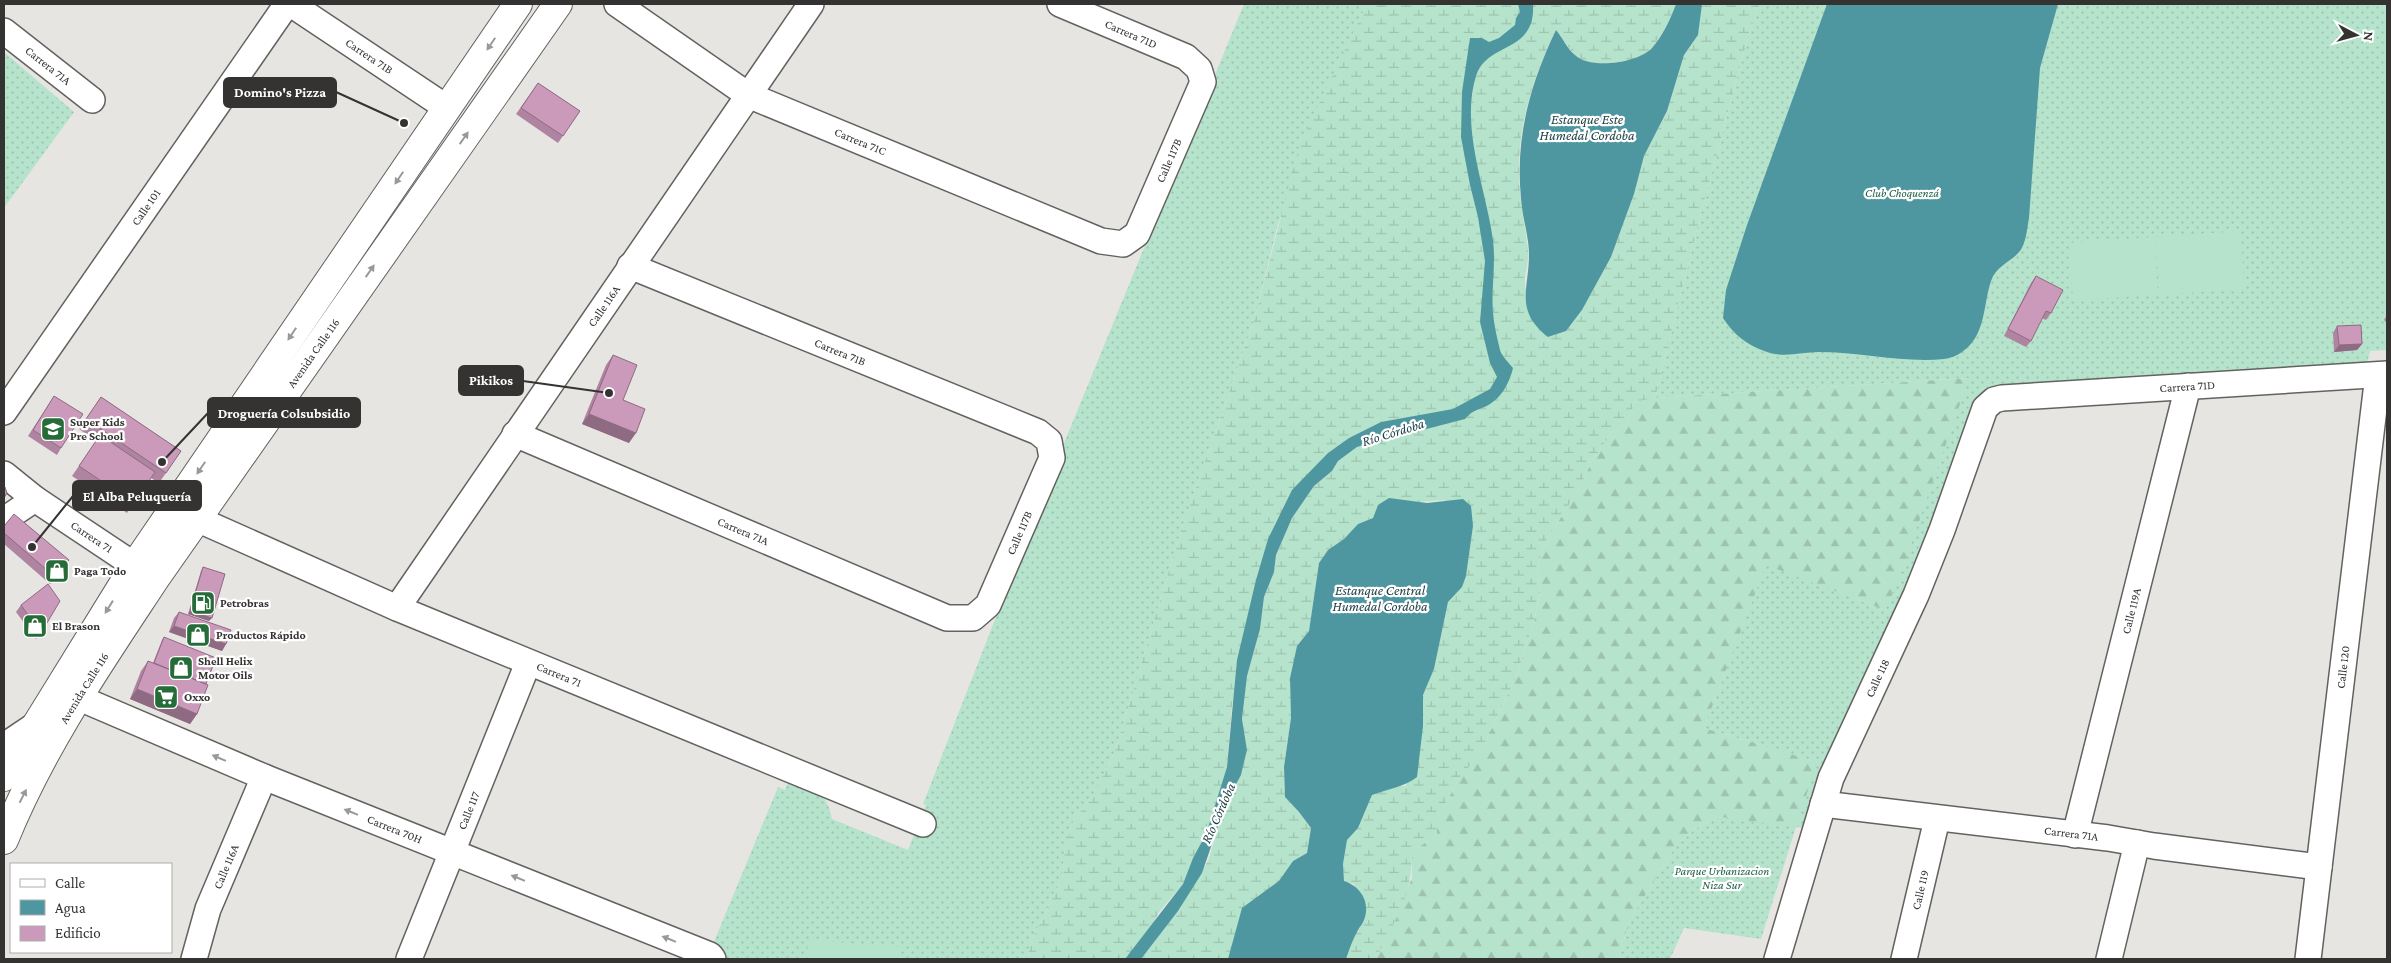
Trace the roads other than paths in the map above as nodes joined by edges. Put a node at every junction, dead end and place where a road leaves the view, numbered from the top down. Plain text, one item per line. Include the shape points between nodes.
1 (289, 4) edge
2 (518, 4) edge
3 (558, 4) edge
4 (617, 4) edge
5 (811, 4) edge
6 (1060, 4) edge
7 (4, 31) edge
8 (1198, 69) joint
9 (748, 95) junction
10 (92, 100) dead end
11 (447, 108) junction
12 (1123, 244) joint
13 (630, 266) junction
14 (2382, 374) edge
15 (2188, 386) junction
16 (1990, 402) joint
17 (4, 412) edge
18 (515, 434) junction
19 (1049, 441) joint
20 (4, 474) edge
21 (36, 499) junction
22 (197, 519) junction
23 (4, 520) edge
24 (145, 572) junction
25 (397, 608) junction
26 (973, 618) joint
27 (528, 663) junction
28 (77, 696) junction
29 (37, 724) junction
30 (4, 746) edge
31 (4, 777) edge
32 (264, 777) junction
33 (1823, 804) junction
34 (1938, 819) junction
35 (923, 824) dead end
36 (2076, 835) junction
37 (4, 840) edge
38 (2137, 843) junction
39 (453, 852) junction
40 (2319, 867) junction
41 (194, 959) edge
42 (409, 959) edge
43 (712, 959) edge
44 (1777, 959) edge
45 (1904, 959) edge
46 (2109, 959) edge
47 (2308, 959) edge

1 - 11 street, Carrera 71B
1 - 17 street, Calle 101
2 -> 11 main road, Avenida Calle 116
22 -> 3 main road, Avenida Calle 116
4 - 9 street, Carrera 71C
5 - 9 street, Calle 116A
6 - 8 street, Carrera 71D via 1186,57
7 - 10 street, Carrera 71A
8 - 12 street, Calle 117B via 1202,82 1141,225 1137,234
9 - 12 street, Carrera 71C via 1100,241
9 - 13 street, Calle 116A
11 -> 24 main road, Avenida Calle 116
13 - 18 street, Calle 116A
13 - 19 street, Carrera 71B via 1038,432
14 - 15 street, Carrera 71D
14 - 40 street, Calle 120
15 - 16 street, Carrera 71D via 2002,398
15 - 36 street, Calle 119A
16 - 33 street, Calle 118 via 1916,595 1831,778
18 - 25 street, Calle 116A
18 - 26 street, Carrera 71A via 948,618
19 - 26 street, Calle 117B via 1052,458 988,605
20 - 21 street, Carrera 71
21 - 23 street
21 - 24 street, Carrera 71
22 - 24 main road, Avenida Calle 116
22 - 25 street, Carrera 71
24 - 28 main road, Avenida Calle 116
24 -> 29 main road, Avenida Calle 116
25 - 27 street, Carrera 71
27 - 35 street, Carrera 71
27 - 39 street, Calle 117
28 - 29 street
32 -> 28 street, Carrera 70H
37 -> 28 main road, Avenida Calle 116 via 41,760
29 - 30 street
29 - 31 main road, Avenida Calle 116
39 -> 32 street, Carrera 70H
32 - 41 street, Calle 116A via 208,910
33 - 34 street, Carrera 71A
33 - 44 street, Calle 118
34 - 36 street, Carrera 71A
34 - 45 street, Calle 119
36 - 38 street, Carrera 71A
38 - 40 street, Carrera 71A
38 - 46 street
39 - 42 street, Calle 117
43 -> 39 street, Carrera 70H via 710,955
40 - 47 street, Calle 120

